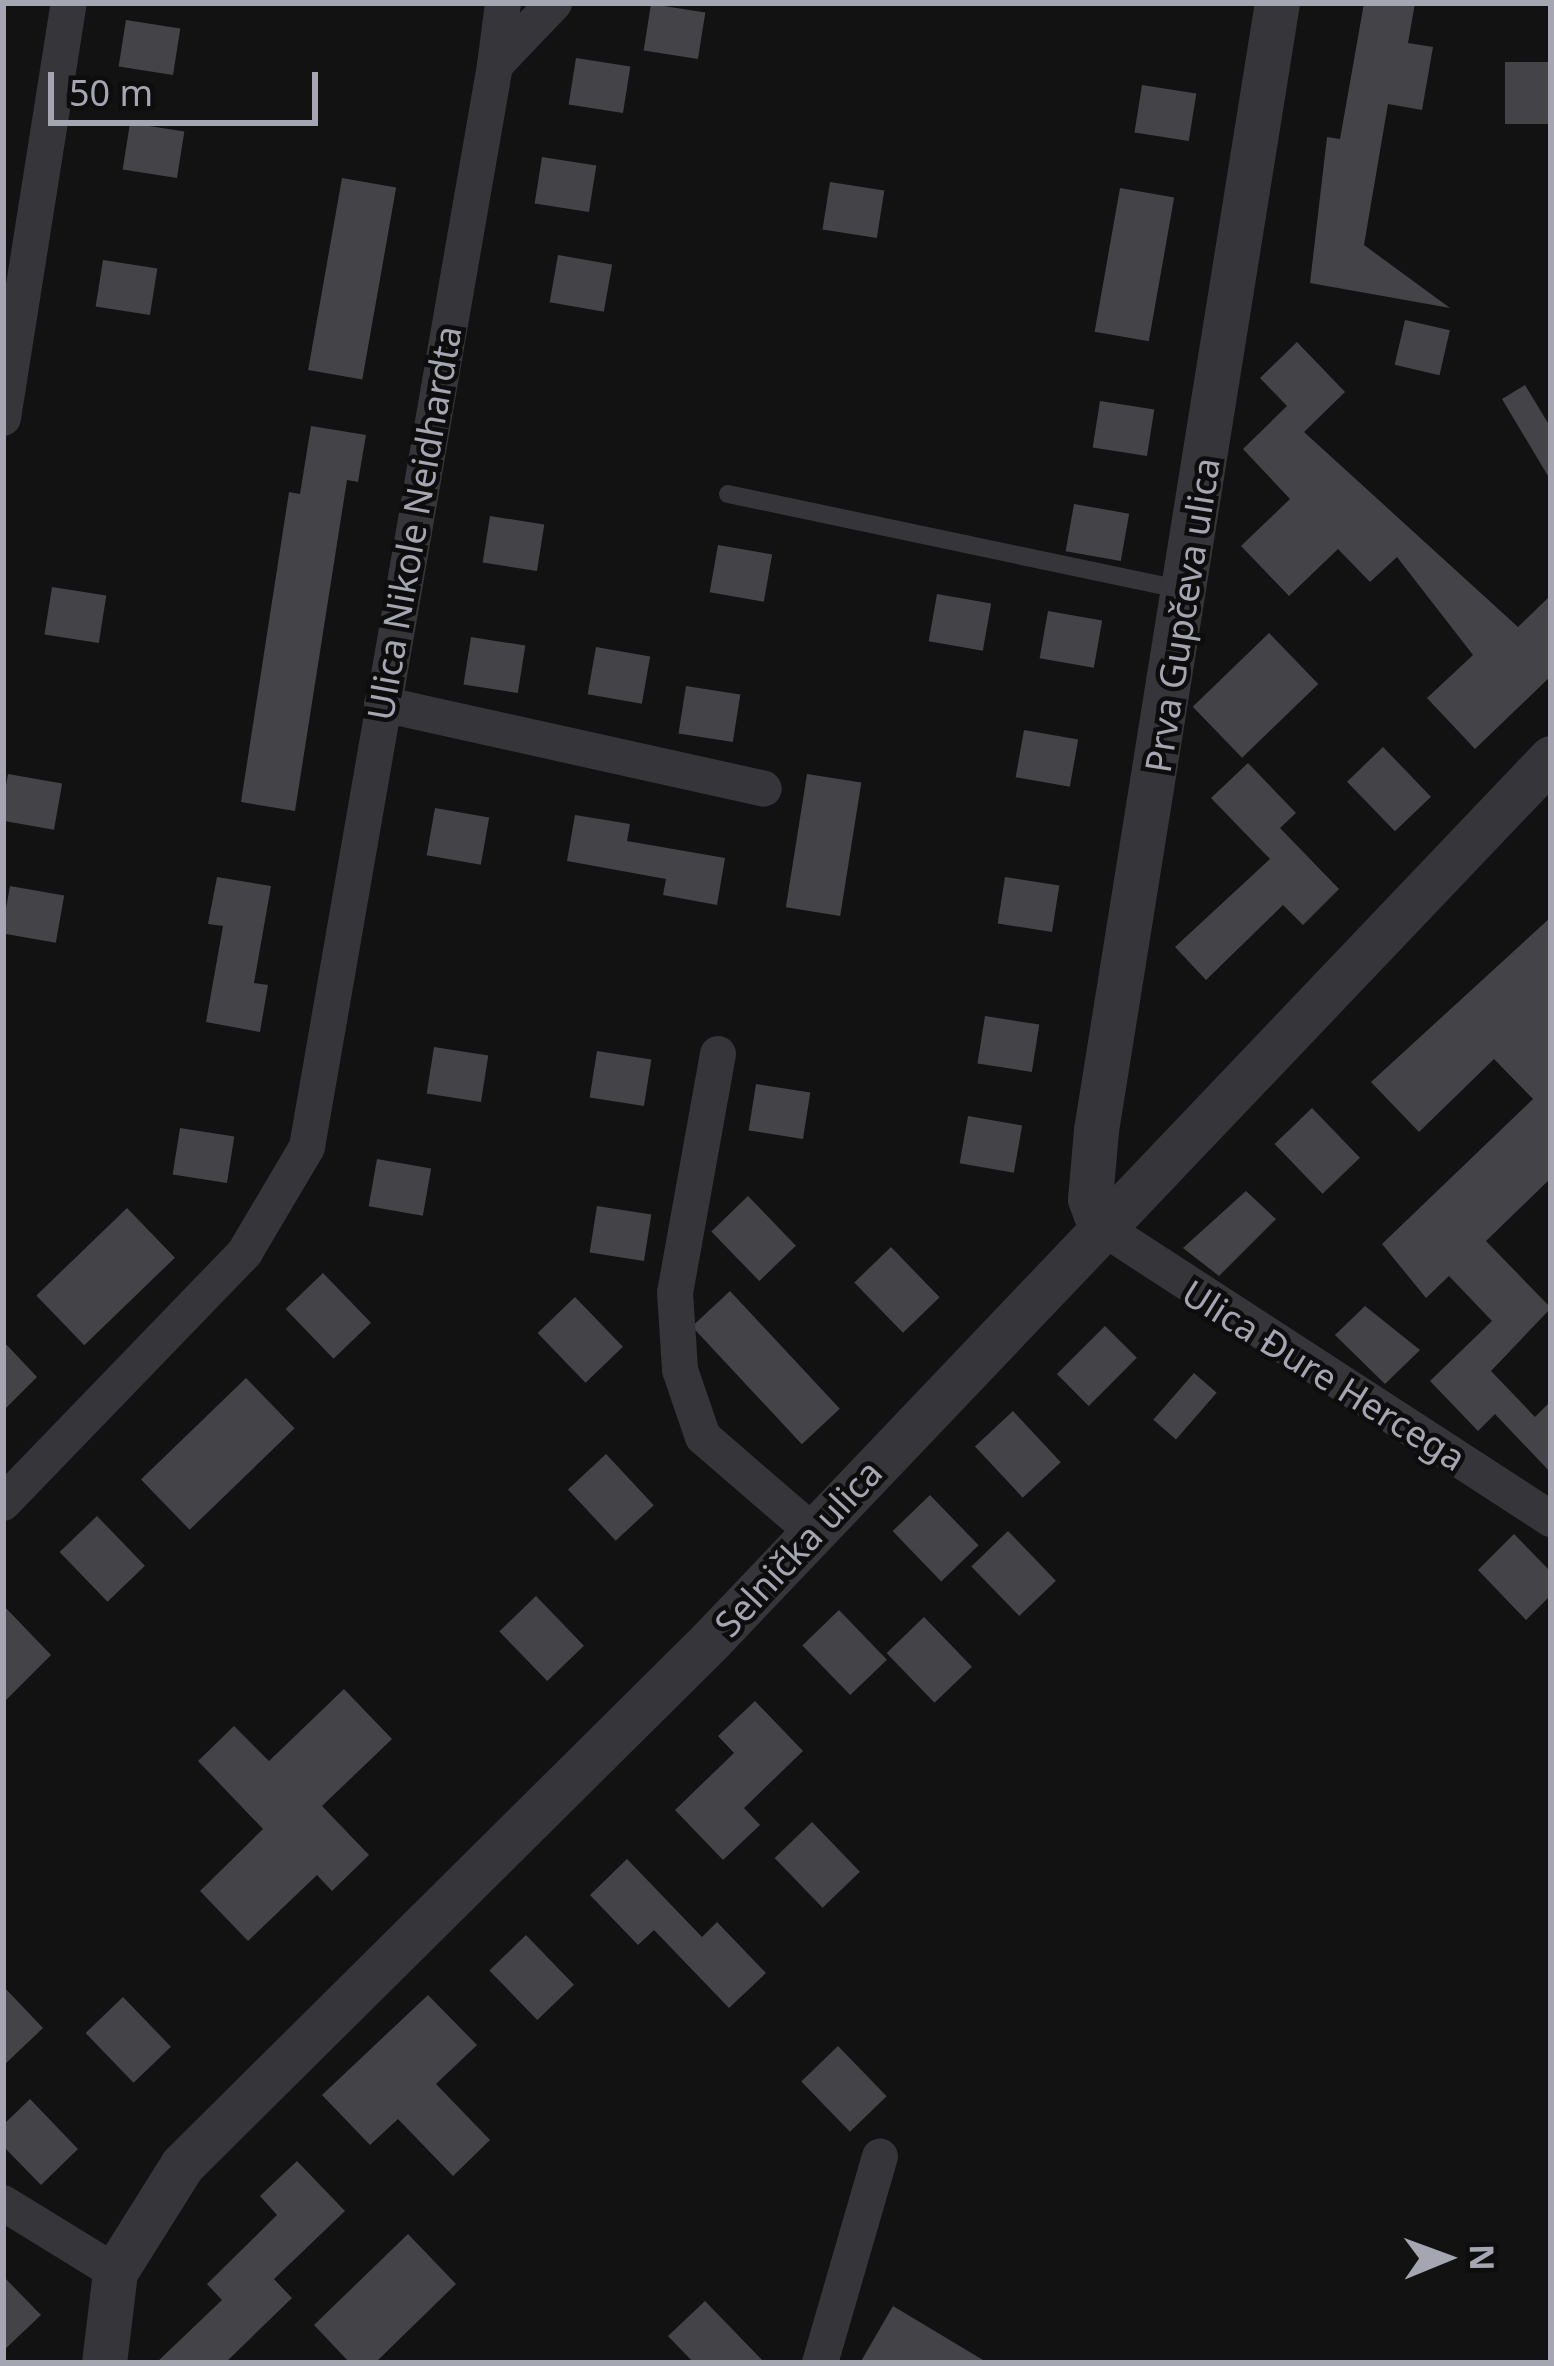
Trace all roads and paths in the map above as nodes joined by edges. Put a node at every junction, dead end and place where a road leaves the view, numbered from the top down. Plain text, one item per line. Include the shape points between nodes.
1 (69, 3) edge
2 (503, 3) edge
3 (554, 3) edge
4 (1277, 3) edge
5 (495, 65) junction
6 (3, 418) edge
7 (728, 494) dead end
8 (1188, 591) junction
9 (382, 704) junction
10 (1551, 758) edge
11 (764, 789) dead end
12 (718, 1054) dead end
13 (1100, 1226) junction
14 (3, 1503) edge
15 (1551, 1519) edge
16 (813, 1532) junction
17 (880, 2157) dead end
18 (3, 2203) edge
19 (115, 2272) junction
20 (104, 2363) edge
21 (820, 2363) edge

1 - 6 street
2 - 5 street, Ulica Nikole Neidhardta
3 - 5 street
4 - 8 street, Prva Gupčeva ulica
5 - 9 street, Ulica Nikole Neidhardta
7 - 8 lane
8 - 13 street, Prva Gupčeva ulica via 1096,1130 1090,1199
9 - 11 street
9 - 14 street, Ulica Nikole Neidhardta via 307,1147 278,1210
10 - 13 street, Selnička ulica
12 - 16 street via 675,1292 680,1370 704,1437
13 - 15 street, Ulica Đure Hercega
13 - 16 street, Selnička ulica
16 - 19 street, Selnička ulica via 250,2091 151,2204
17 - 21 street
18 - 19 street
19 - 20 street, Selnička ulica

